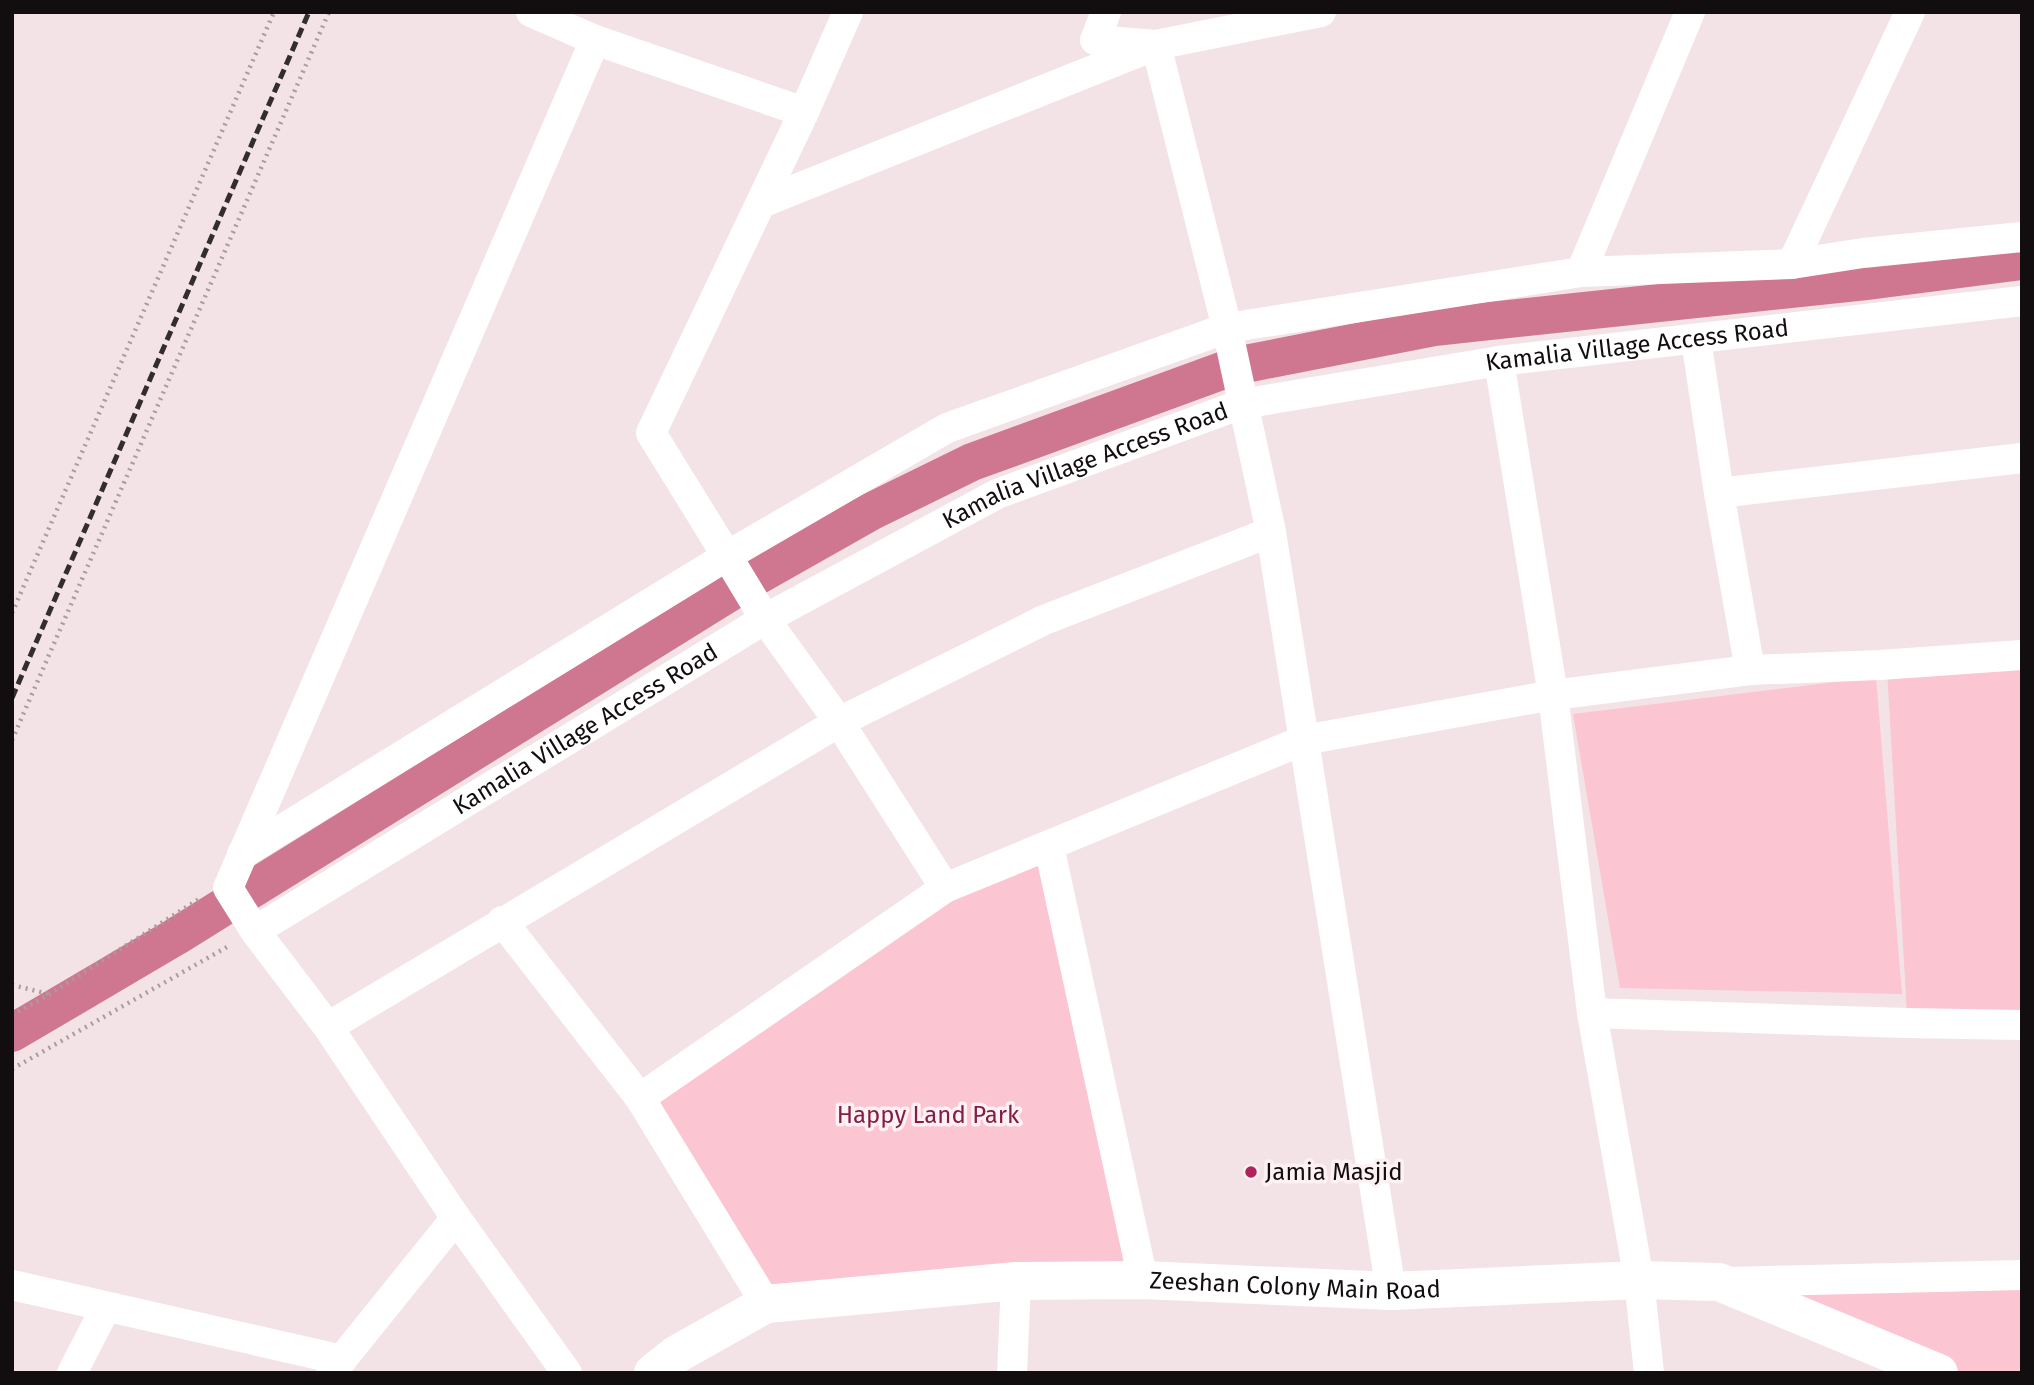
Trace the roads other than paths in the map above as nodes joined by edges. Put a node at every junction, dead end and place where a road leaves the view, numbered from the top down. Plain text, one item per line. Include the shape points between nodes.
1 (531, 12) edge
2 (848, 12) edge
3 (1106, 12) edge
4 (1203, 12) edge
5 (1321, 12) edge
6 (1690, 12) edge
7 (1910, 12) edge
8 (595, 40) junction
9 (1156, 45) junction
10 (804, 112) junction
11 (761, 203) junction
12 (2020, 234) edge
13 (1792, 264) junction
14 (1581, 272) junction
15 (2022, 301) edge
16 (1227, 328) junction
17 (1696, 339) junction
18 (1499, 361) junction
19 (1242, 404) junction
20 (2022, 458) edge
21 (1719, 493) junction
22 (1271, 532) junction
23 (727, 556) junction
24 (765, 619) junction
25 (2022, 655) edge
26 (1750, 670) junction
27 (1553, 695) junction
28 (839, 722) junction
29 (1304, 740) junction
30 (1049, 846) junction
31 (234, 873) junction
32 (946, 888) junction
33 (502, 921) junction
34 (251, 925) junction
35 (1591, 1013) junction
36 (2022, 1025) edge
37 (328, 1027) junction
38 (640, 1098) junction
39 (456, 1218) junction
40 (2022, 1275) edge
41 (1143, 1280) junction
42 (1639, 1280) junction
43 (1016, 1281) junction
44 (1719, 1282) junction
45 (12, 1285) edge
46 (1391, 1291) junction
47 (766, 1304) junction
48 (106, 1307) junction
49 (337, 1366) edge
50 (72, 1373) edge
51 (567, 1373) edge
52 (653, 1373) edge
53 (1013, 1373) edge
54 (1649, 1373) edge
55 (1939, 1373) edge

1 - 8 street
2 - 10 street
3 - 9 street via 1095,40
4 - 9 street via 1194,34
5 - 9 street
6 - 14 street
7 - 13 street
8 - 10 street
8 - 31 street
9 - 11 street
9 - 16 street
10 - 11 street
11 - 23 street via 652,433
12 - 13 street
13 - 14 street
14 - 16 street
15 - 17 street, Kamalia Village Access Road
16 - 19 street
16 - 23 street via 947,428
17 - 18 street, Kamalia Village Access Road
17 - 21 street
18 - 19 street, Kamalia Village Access Road
18 - 27 street
19 - 22 street
19 - 24 street, Kamalia Village Access Road via 997,494
20 - 21 street
21 - 26 street
22 - 28 street via 1044,620
22 - 29 street
23 - 24 street
23 - 31 street
24 - 28 street
24 - 34 street, Kamalia Village Access Road
25 - 26 street
26 - 27 street
27 - 29 street
27 - 35 street
28 - 32 street
28 - 33 street
29 - 30 street
29 - 46 street
30 - 32 street
30 - 41 street
31 - 34 street
32 - 38 street
33 - 37 street
33 - 38 street
34 - 37 street
35 - 36 street
35 - 42 street
37 - 39 street
38 - 47 street
39 - 49 street
39 - 51 street
40 - 44 street
41 - 43 street, Zeeshan Colony Main Road
41 - 46 street, Zeeshan Colony Main Road
42 - 44 street, Zeeshan Colony Main Road
42 - 46 street, Zeeshan Colony Main Road
42 - 54 street
43 - 47 street, Zeeshan Colony Main Road
43 - 53 street
44 - 55 street, Zeeshan Colony Main Road
45 - 48 street
47 - 52 street, Zeeshan Colony Main Road via 677,1354
48 - 49 street
48 - 50 street

